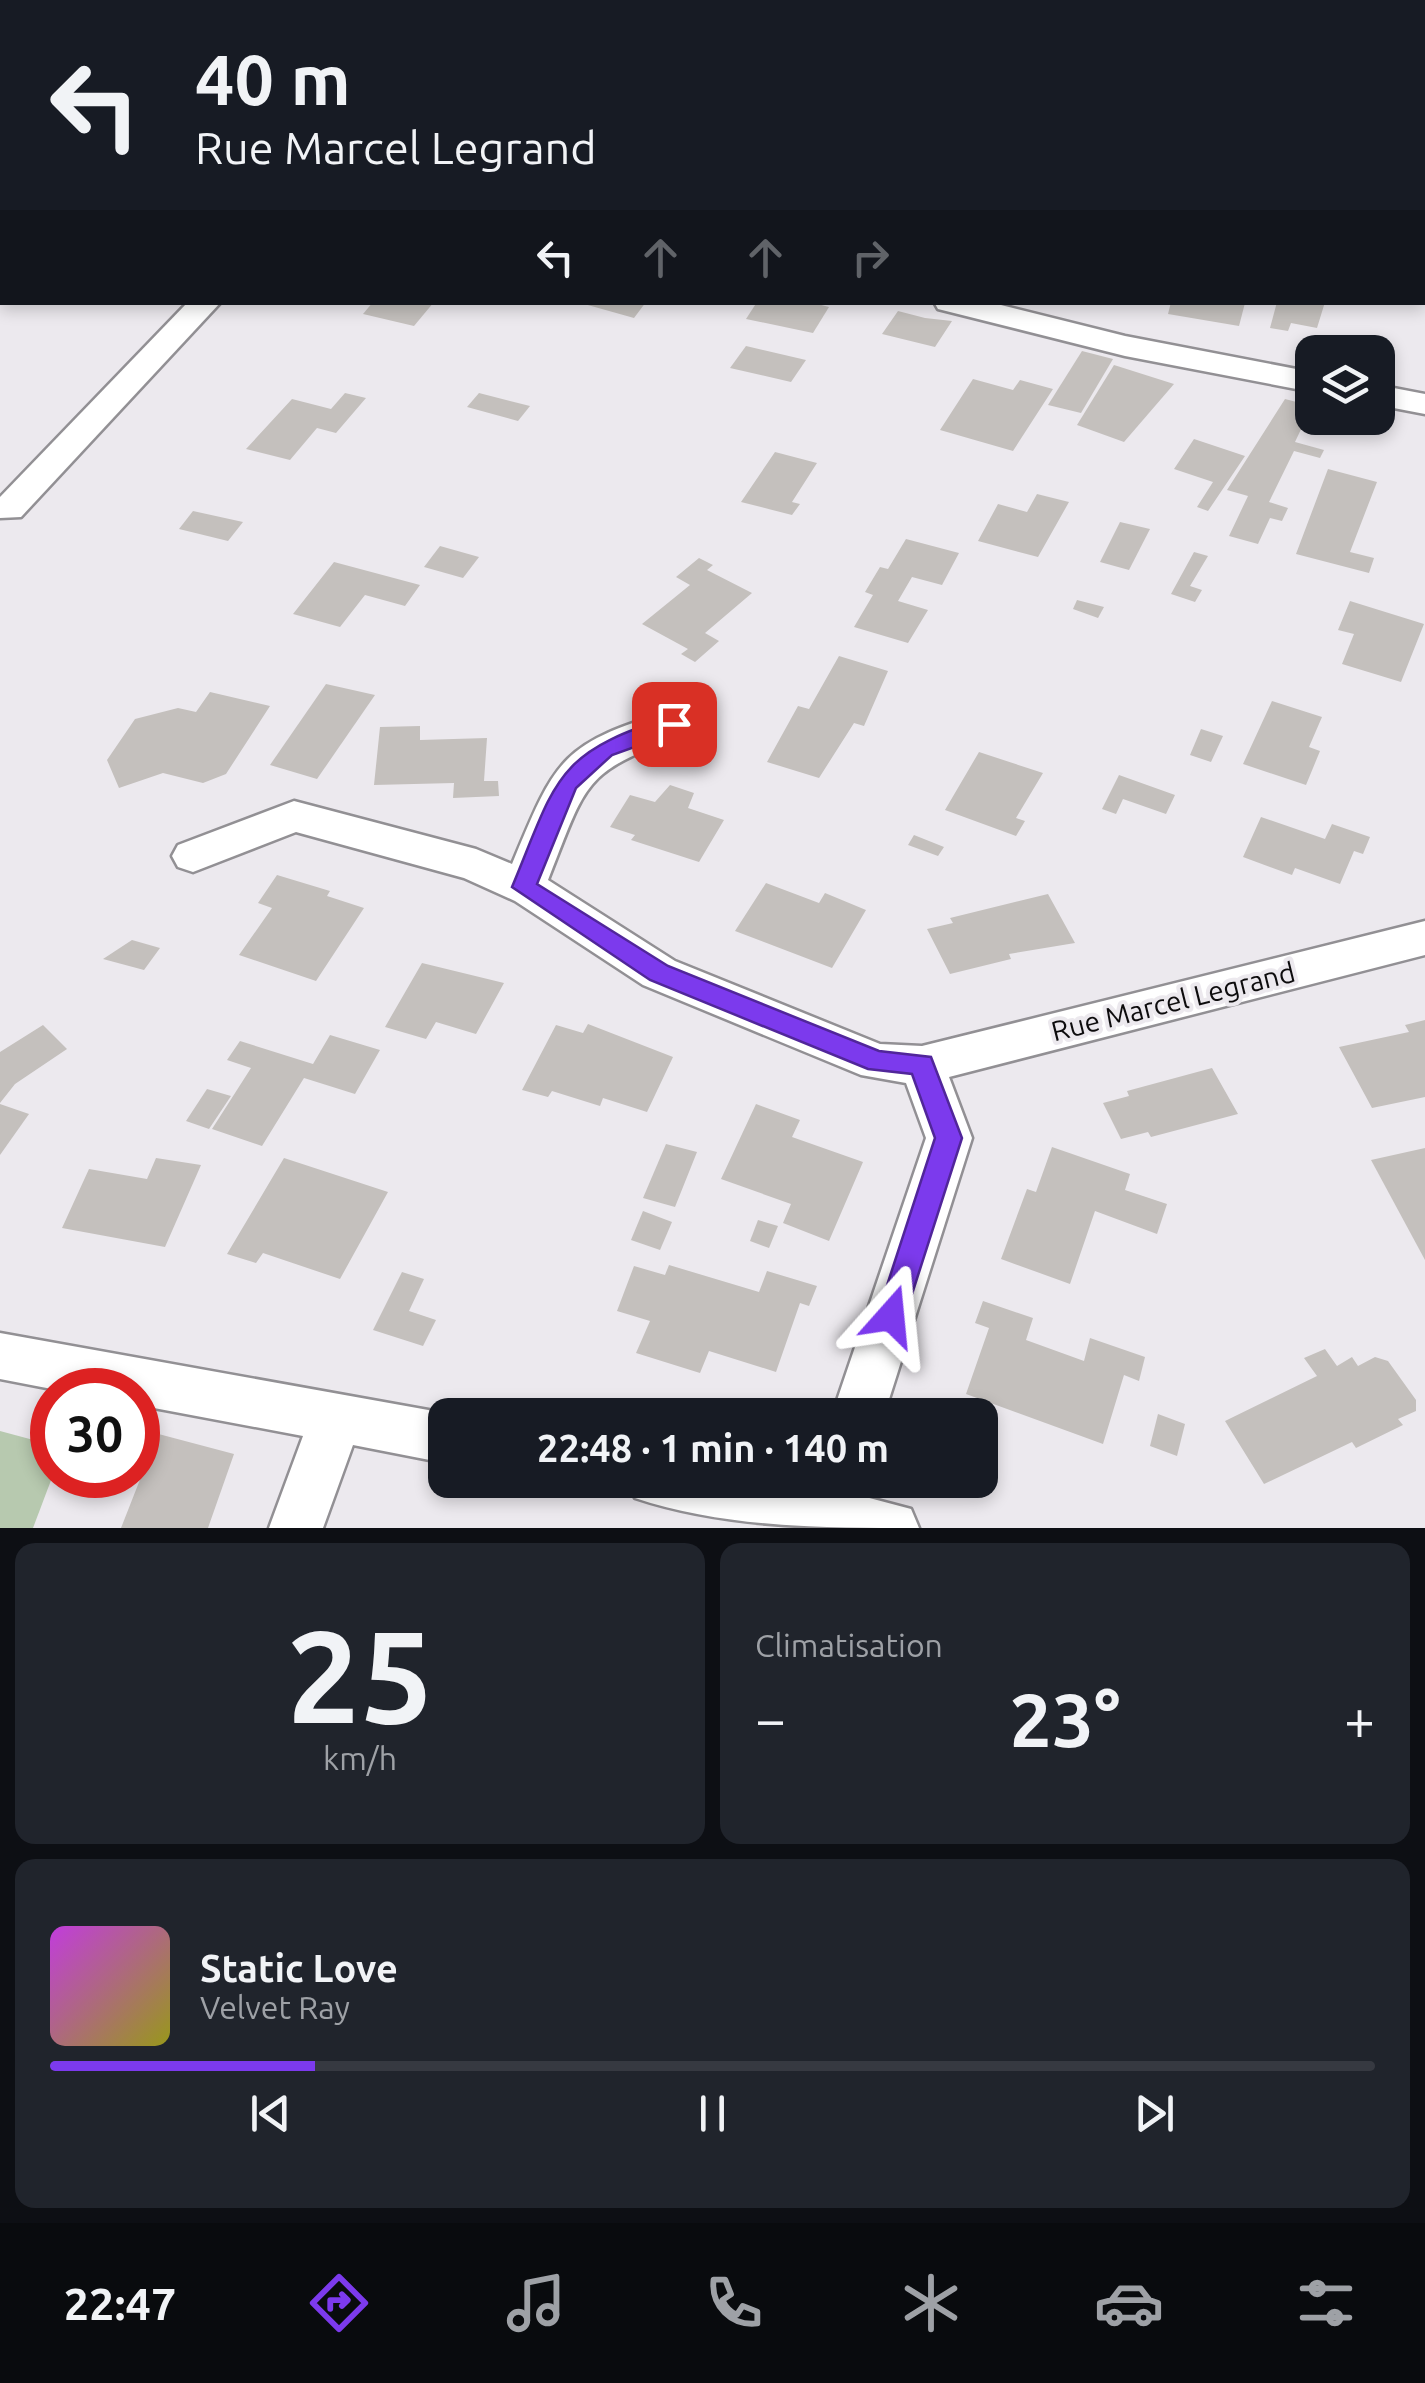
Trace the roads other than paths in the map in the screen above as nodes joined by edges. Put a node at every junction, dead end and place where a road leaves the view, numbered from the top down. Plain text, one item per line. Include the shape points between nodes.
1 (203, 305) edge
2 (963, 305) edge
3 (1295, 379) edge
4 (1395, 398) edge
5 (1425, 404) edge
6 (8, 509) dead end
7 (674, 724) dead end
8 (193, 856) dead end
9 (524, 887) junction
10 (1425, 938) edge
11 (922, 1064) junction
12 (0, 1356) edge
13 (864, 1398) edge
14 (337, 1416) junction
15 (428, 1435) edge
16 (833, 1498) edge
17 (296, 1528) edge
18 (892, 1528) edge

1 - 6 street
2 - 3 street
4 - 5 street
7 - 9 street via 604,749 566,783
8 - 9 street, Rue Marcel Legrand via 294,816 476,864
9 - 11 street, Rue Marcel Legrand via 659,973 877,1062
10 - 11 street, Rue Marcel Legrand
11 - 13 street via 948,1138
12 - 14 street
14 - 15 street
14 - 17 street
16 - 18 street

